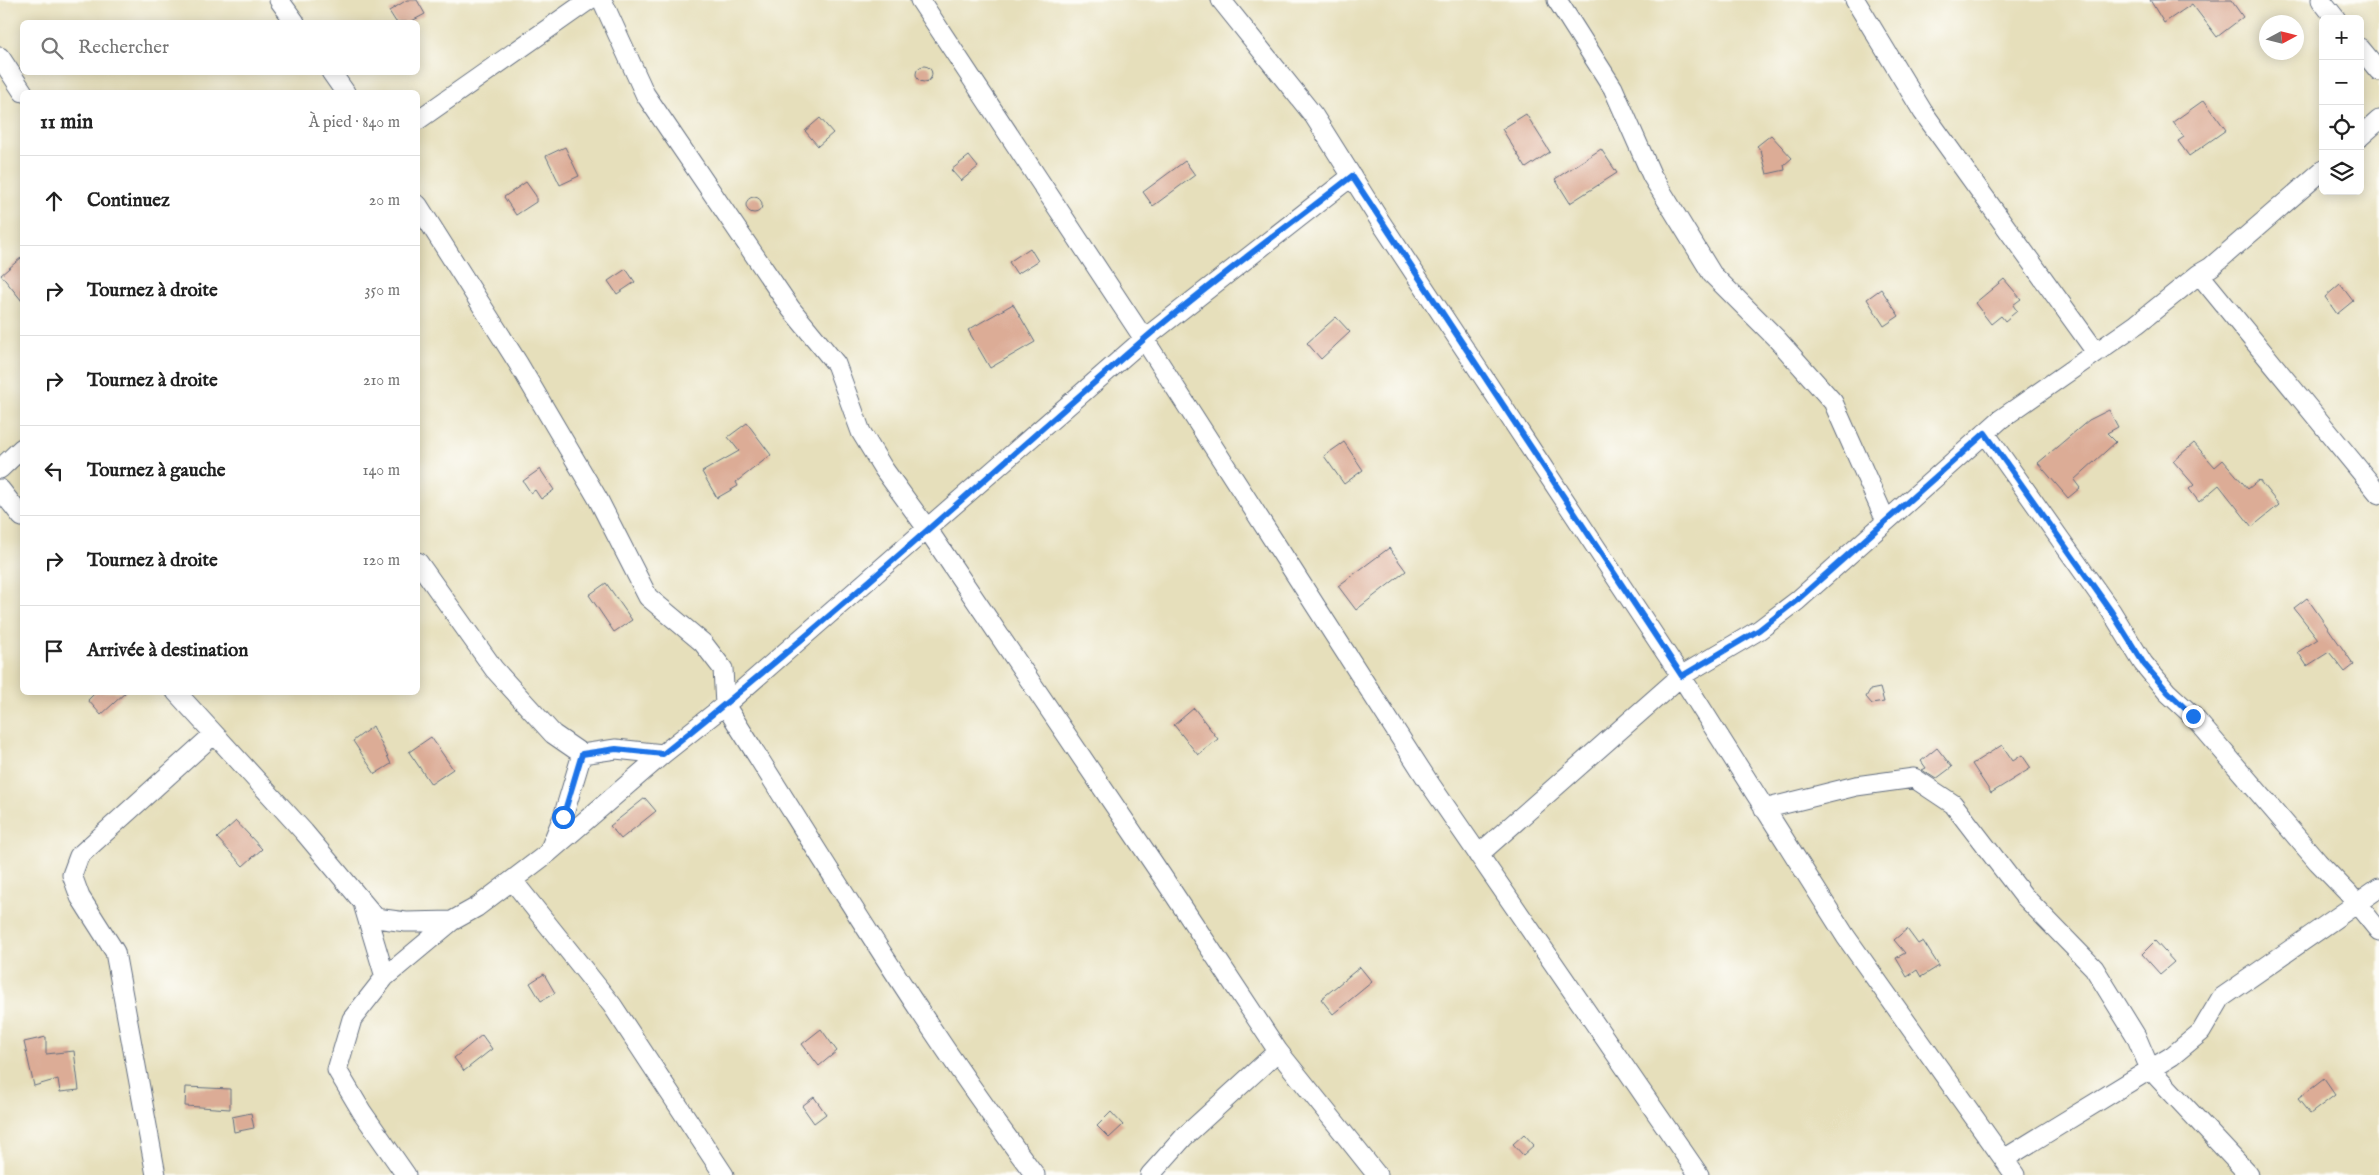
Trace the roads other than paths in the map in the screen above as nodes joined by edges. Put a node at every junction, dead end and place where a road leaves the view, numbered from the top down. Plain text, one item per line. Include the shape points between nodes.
1 (279, 0) edge
2 (589, 0) edge
3 (602, 0) edge
4 (920, 0) edge
5 (1220, 0) edge
6 (1556, 0) edge
7 (1855, 0) edge
8 (2321, 0) edge
9 (2333, 15) edge
10 (294, 20) edge
11 (2364, 53) edge
12 (0, 57) edge
13 (2379, 70) edge
14 (333, 75) edge
15 (22, 90) edge
16 (344, 90) edge
17 (420, 119) edge
18 (2379, 120) edge
19 (2364, 133) edge
20 (2319, 173) edge
21 (1352, 176) junction
22 (420, 209) edge
23 (2199, 274) junction
24 (1144, 339) junction
25 (2096, 352) junction
26 (1985, 433) junction
27 (20, 450) edge
28 (0, 469) edge
29 (0, 489) edge
30 (2379, 494) edge
31 (20, 514) edge
32 (1886, 521) junction
33 (928, 530) junction
34 (420, 565) edge
35 (1682, 676) junction
36 (179, 695) edge
37 (725, 706) junction
38 (214, 734) junction
39 (582, 754) junction
40 (663, 754) junction
41 (1764, 809) junction
42 (548, 853) junction
43 (1478, 855) junction
44 (513, 881) junction
45 (2379, 888) edge
46 (363, 903) junction
47 (2357, 904) junction
48 (452, 920) junction
49 (2379, 931) edge
50 (385, 977) junction
51 (1278, 1051) junction
52 (2150, 1069) junction
53 (2004, 1159) junction
54 (156, 1175) edge
55 (406, 1175) edge
56 (724, 1175) edge
57 (1035, 1175) edge
58 (1150, 1175) edge
59 (1377, 1175) edge
60 (1699, 1175) edge
61 (2015, 1175) edge
62 (2250, 1175) edge

1 - 10 street
2 - 17 street
3 - 33 street via 645,94 791,309 836,364 861,432
4 - 24 street
5 - 21 street via 1314,116
6 - 32 street via 1613,88 1652,176 1712,274 1776,338 1833,402
7 - 25 street via 1923,112
8 - 9 street
11 - 13 street
12 - 15 street
14 - 16 street
18 - 19 street
20 - 23 street
21 - 24 street
21 - 35 street
22 - 37 street via 553,422 598,499 648,597 703,644 723,669
23 - 25 street via 2138,324
23 - 30 street
24 - 33 street
24 - 43 street
25 - 26 street
26 - 32 street
26 - 47 street via 2111,611 2144,664
27 - 28 street
29 - 31 street
32 - 35 street via 1759,630
33 - 37 street
33 - 51 street
34 - 39 street via 494,669 553,734
35 - 41 street
35 - 43 street
36 - 38 street
37 - 40 street
37 - 57 street via 923,1015
38 - 46 street via 304,832
38 - 54 street via 80,856 72,875 80,897 115,952
39 - 40 street via 616,749
39 - 42 street
40 - 42 street
41 - 52 street via 1856,786 1914,778 1953,804 2023,895 2094,968 2136,1036
41 - 53 street via 1846,937
42 - 44 street
43 - 60 street
44 - 48 street
44 - 56 street via 612,1005
45 - 47 street
46 - 48 street via 376,918 384,920
46 - 50 street
47 - 49 street
47 - 52 street via 2221,998 2201,1032
48 - 50 street
50 - 55 street via 352,1019 337,1070
51 - 58 street via 1184,1137
51 - 59 street
52 - 53 street
52 - 62 street
53 - 61 street

